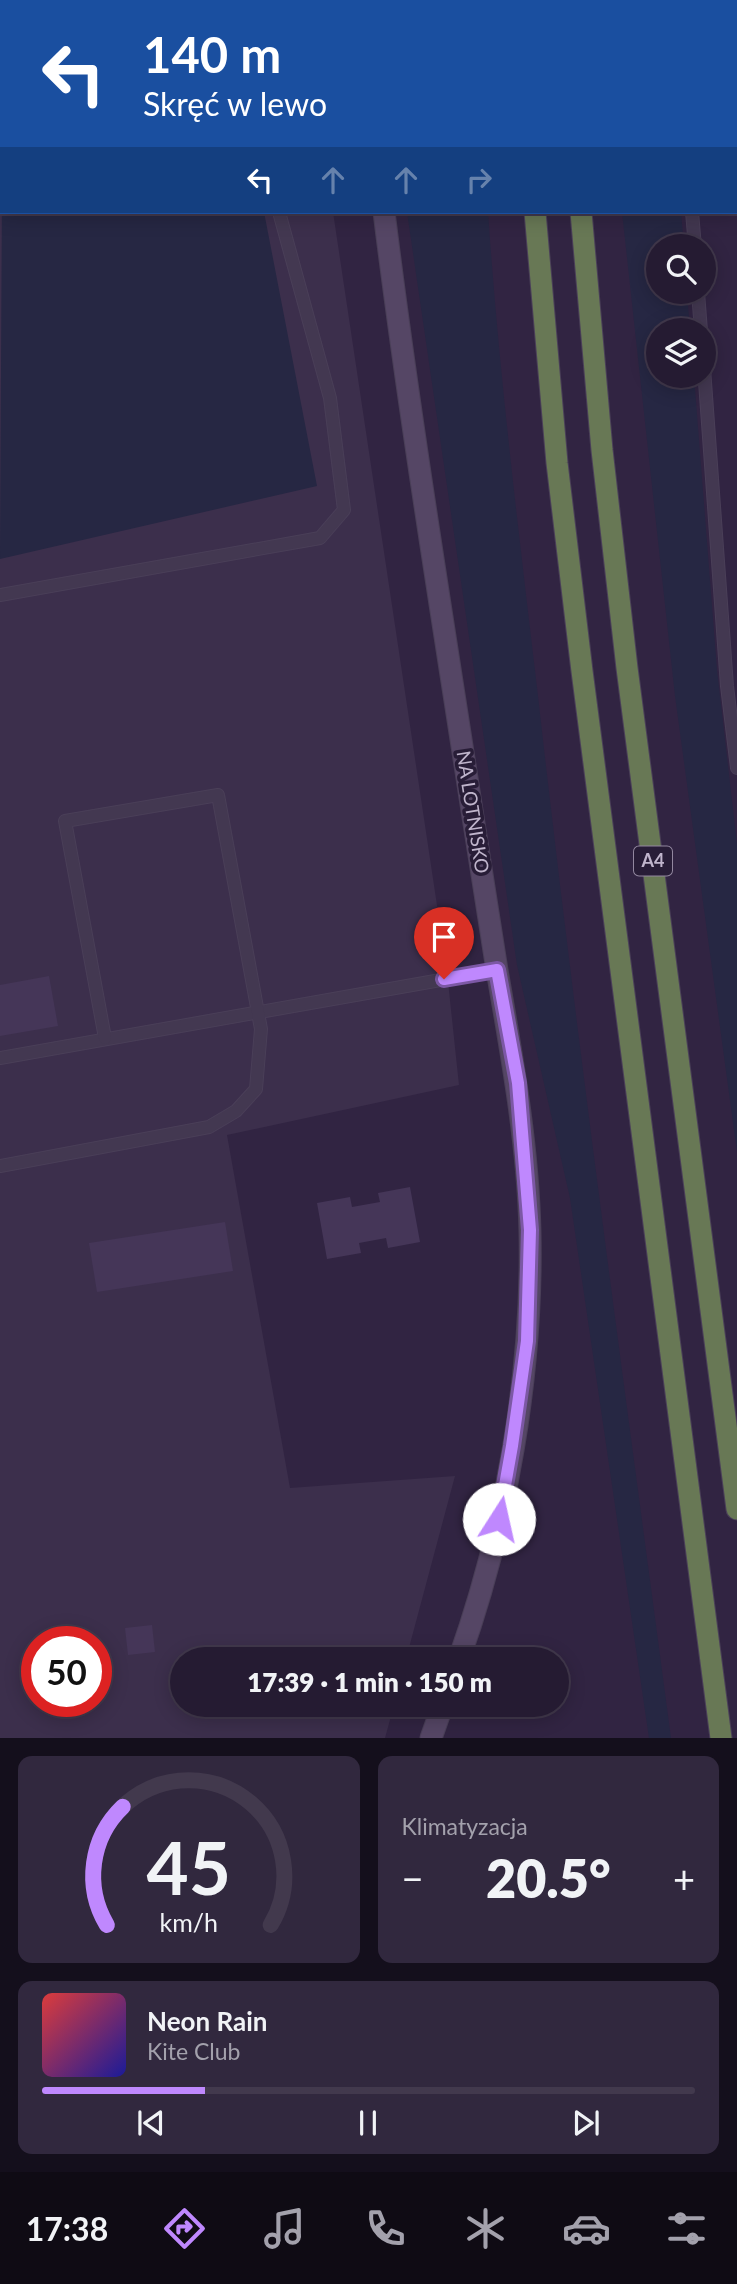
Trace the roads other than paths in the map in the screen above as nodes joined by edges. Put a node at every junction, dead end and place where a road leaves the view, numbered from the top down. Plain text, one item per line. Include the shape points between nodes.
1 (280, 214) edge
2 (384, 214) edge
3 (535, 214) edge
4 (581, 214) edge
5 (692, 214) edge
6 (694, 234) edge
7 (705, 388) edge
8 (0, 595) edge
9 (737, 768) edge
10 (497, 970) junction
11 (258, 1013) junction
12 (105, 1038) junction
13 (0, 1058) edge
14 (0, 1166) edge
15 (737, 1509) edge
16 (463, 1647) edge
17 (438, 1717) edge
18 (431, 1738) edge
19 (721, 1738) edge

1 - 8 lane via 330,398 344,510 320,538
2 - 10 main road, NA LOTNISKO via 400,344
3 - 19 highway, A4 via 557,463 582,671
4 - 15 highway, A4 via 601,450
5 - 6 lane
7 - 9 lane
10 - 11 lane
10 - 16 main road, NA LOTNISKO via 518,1083 530,1230 529,1300 521,1388 494,1544
11 - 12 lane
11 - 12 lane via 218,795 65,821
11 - 14 lane via 256,1088 236,1111 209,1127
12 - 13 lane
17 - 18 main road

